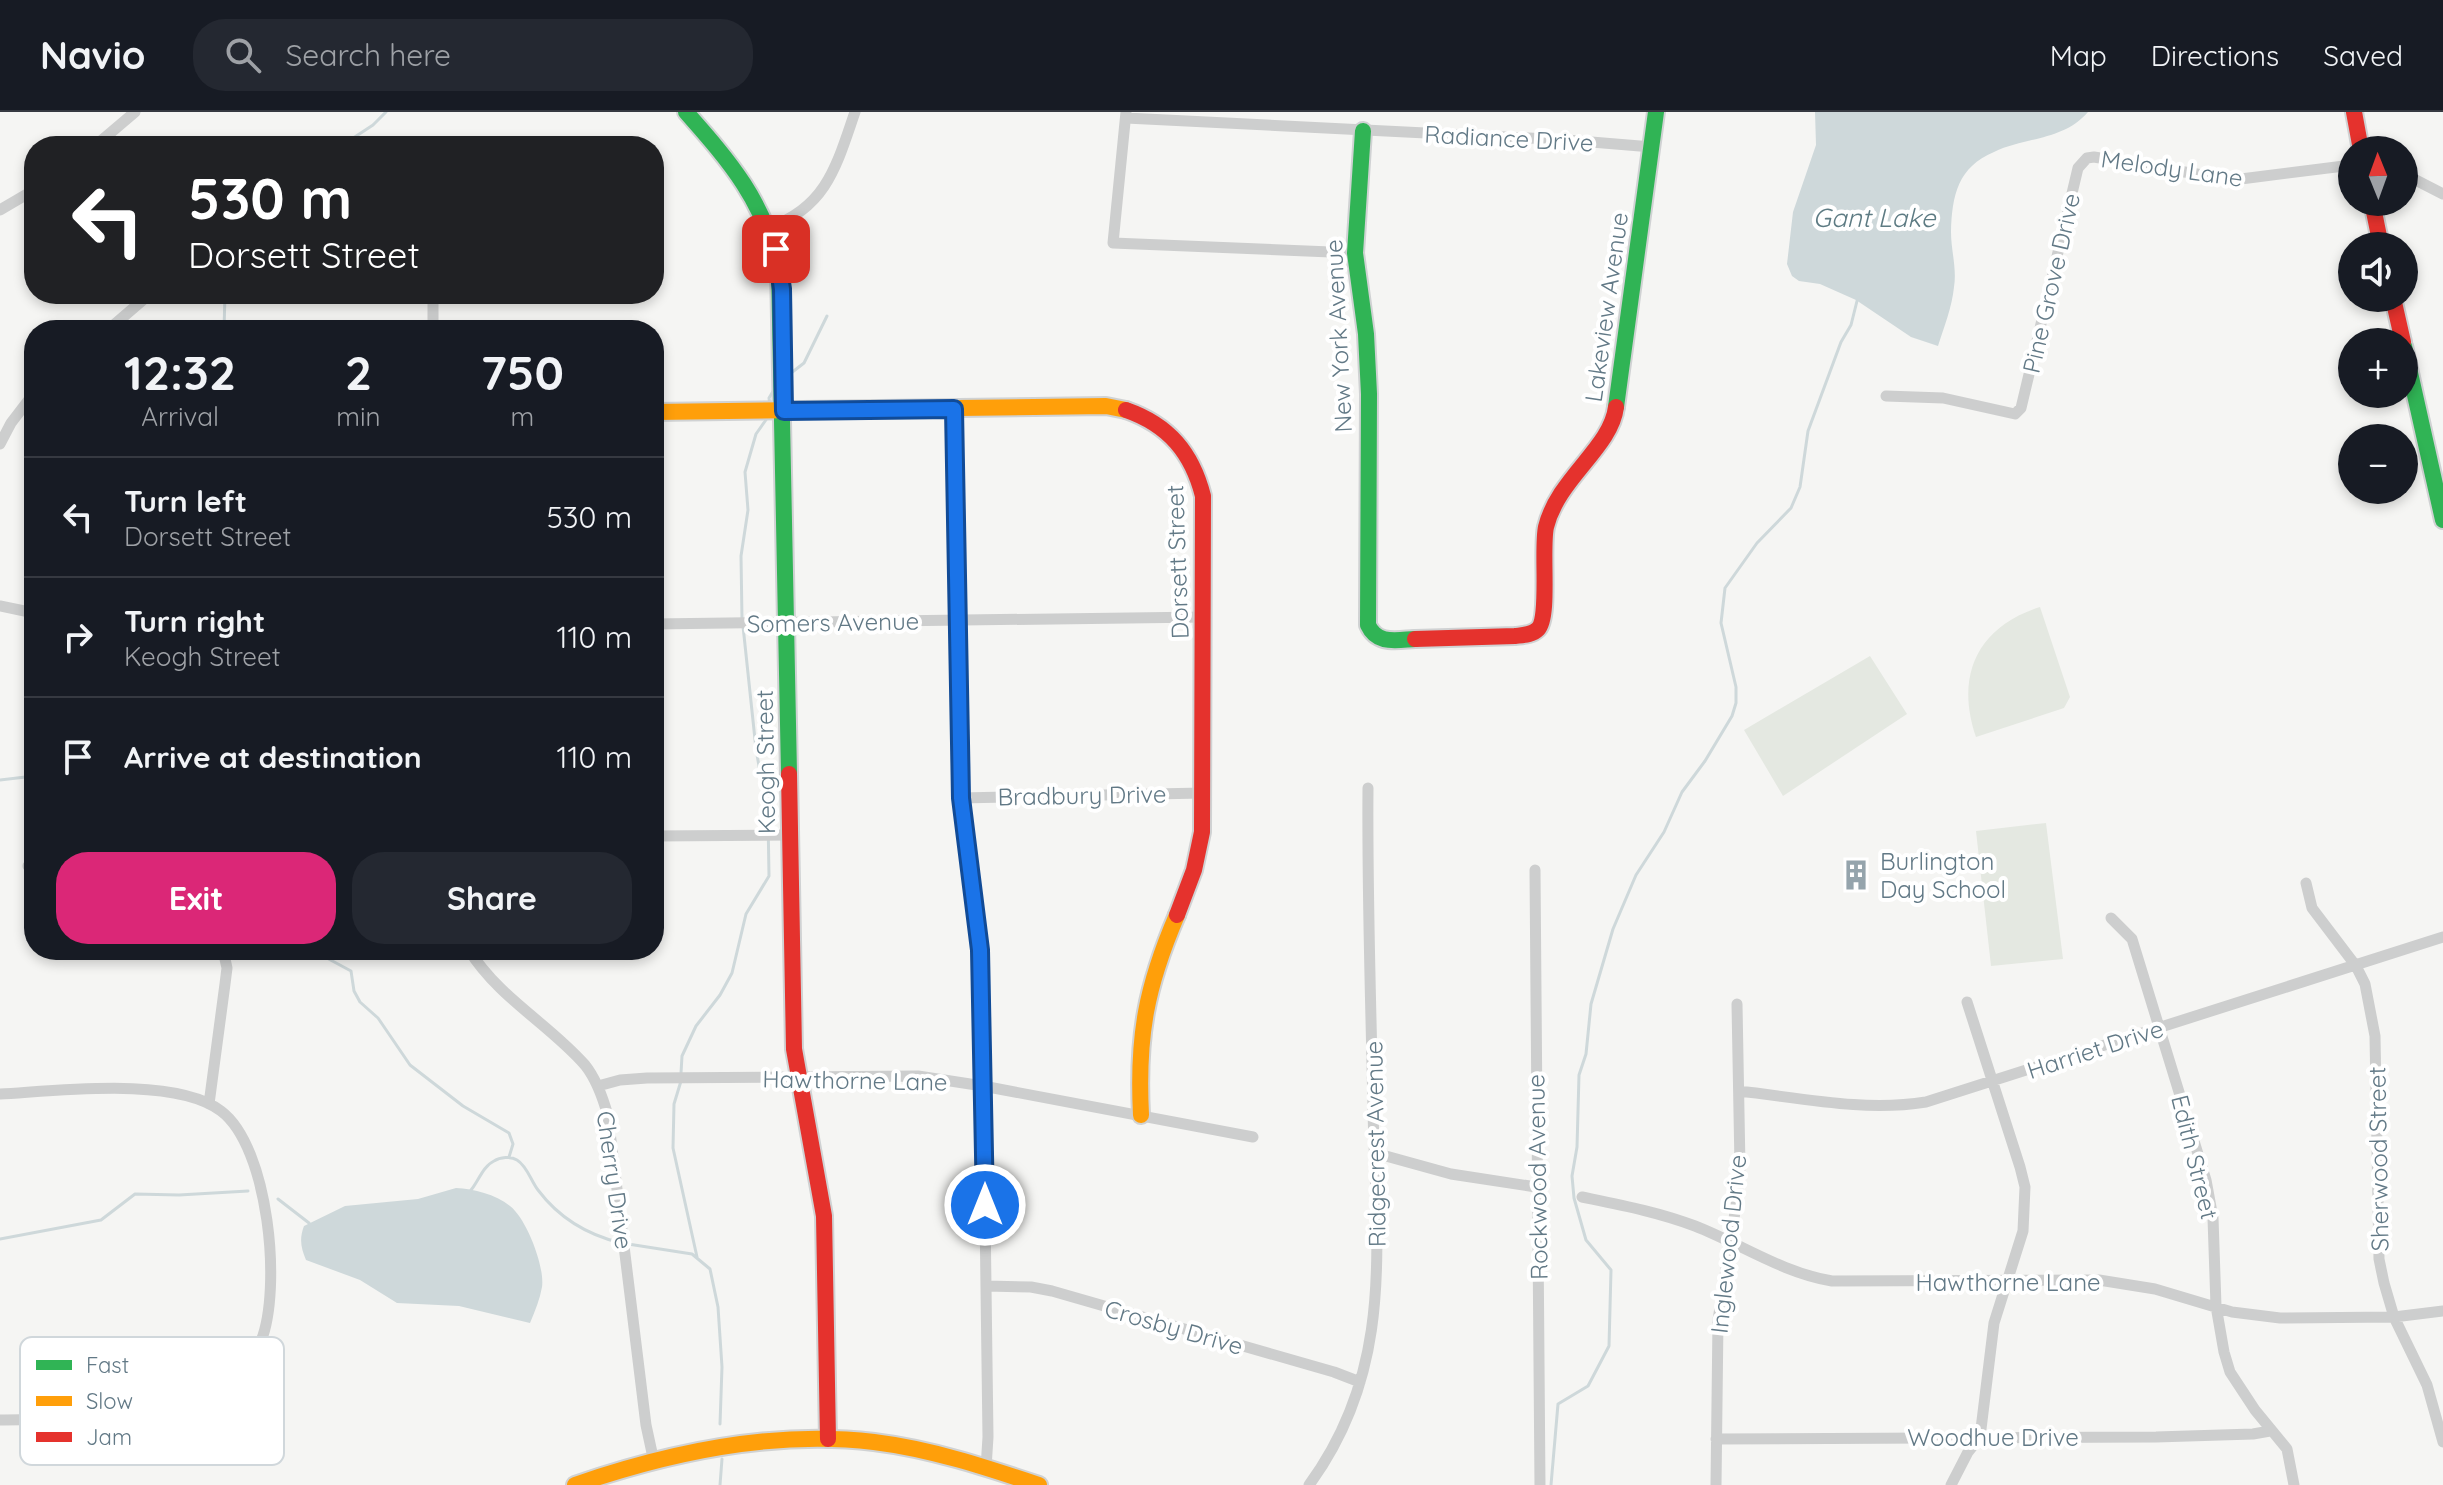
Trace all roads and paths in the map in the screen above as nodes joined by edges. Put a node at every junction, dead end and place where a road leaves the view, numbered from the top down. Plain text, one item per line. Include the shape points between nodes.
1 (135, 112) edge
2 (686, 112) edge
3 (855, 112) edge
4 (1656, 112) edge
5 (2354, 112) edge
6 (1126, 115) edge
7 (1363, 131) junction
8 (107, 136) edge
9 (2358, 136) edge
10 (1652, 147) junction
11 (2087, 158) joint
12 (2338, 167) edge
13 (2418, 181) edge
14 (2443, 194) edge
15 (24, 196) edge
16 (0, 210) edge
17 (770, 227) junction
18 (1355, 253) junction
19 (138, 304) edge
20 (120, 320) edge
21 (1886, 396) dead end
22 (24, 406) edge
23 (2418, 407) edge
24 (954, 409) junction
25 (784, 411) junction
26 (664, 412) edge
27 (0, 444) edge
28 (2443, 520) edge
29 (0, 606) edge
30 (24, 611) edge
31 (1204, 617) junction
32 (958, 620) junction
33 (787, 622) junction
34 (664, 624) edge
35 (1372, 634) joint
36 (1368, 788) dead end
37 (1203, 793) junction
38 (961, 798) junction
39 (790, 835) junction
40 (664, 836) edge
41 (1535, 870) dead end
42 (2306, 883) dead end
43 (2111, 918) dead end
44 (2443, 937) edge
45 (225, 960) edge
46 (476, 960) edge
47 (2356, 966) junction
48 (1967, 1002) dead end
49 (1737, 1004) dead end
50 (2159, 1028) junction
51 (798, 1077) junction
52 (1993, 1082) junction
53 (598, 1086) junction
54 (983, 1086) junction
55 (1739, 1091) junction
56 (0, 1094) edge
57 (209, 1104) junction
58 (1141, 1115) junction
59 (1253, 1137) dead end
60 (1375, 1153) junction
61 (1536, 1187) junction
62 (1582, 1197) dead end
63 (1730, 1242) junction
64 (2007, 1281) junction
65 (986, 1286) junction
66 (2216, 1306) junction
67 (2443, 1311) edge
68 (2394, 1317) junction
69 (263, 1337) edge
70 (1360, 1382) junction
71 (0, 1420) edge
72 (20, 1420) edge
73 (2270, 1431) junction
74 (1980, 1437) junction
75 (828, 1439) junction
76 (1716, 1439) junction
77 (2443, 1442) edge
78 (654, 1462) junction
79 (986, 1468) junction
80 (1009, 1480) edge
81 (575, 1485) edge
82 (1039, 1485) edge
83 (1309, 1485) edge
84 (1540, 1485) edge
85 (1716, 1485) edge
86 (1951, 1485) edge
87 (2294, 1485) edge

1 - 8 street
2 - 17 street, Keogh Street via 743,178
3 - 17 street via 820,194 797,214
4 - 10 street, Lakeview Avenue
5 - 9 street
6 - 7 street, Radiance Drive
6 - 18 street via 1113,243
7 - 10 street, Radiance Drive
7 - 18 street, New York Avenue
10 - 35 street, Lakeview Avenue via 1618,406 1610,430 1548,517 1543,625 1531,635 1515,636 1393,641
11 - 12 street, Melody Lane via 2233,180
11 - 21 street, Pine Grove Drive via 2078,168 2019,410 2015,414 1943,398
13 - 14 street
15 - 16 street
17 - 25 street, Keogh Street via 782,289
18 - 35 street, New York Avenue via 1368,364
19 - 20 street
22 - 27 street
23 - 28 street
24 - 25 street, Dorsett Street
24 - 31 street, Dorsett Street via 1106,406 1139,413 1170,432 1190,456 1203,496
24 - 32 street
25 - 26 street, Dorsett Street
25 - 33 street, Keogh Street
29 - 30 street
31 - 32 street, Somers Avenue
31 - 37 street, Dorsett Street
32 - 33 street, Somers Avenue
32 - 38 street
33 - 34 street, Somers Avenue
33 - 39 street, Keogh Street
36 - 60 street, Ridgecrest Avenue
37 - 38 street, Bradbury Drive
37 - 58 street, Dorsett Street via 1194,876 1154,973 1142,1024
38 - 54 street via 980,950
39 - 40 street
39 - 51 street, Keogh Street
41 - 61 street, Rockwood Avenue
42 - 47 street, Sherwood Street via 2312,908
43 - 50 street, Edith Street via 2132,939
44 - 47 street, Harriet Drive
45 - 57 street
46 - 53 street, Cherry Drive via 493,982 587,1067
47 - 50 street, Harriet Drive
47 - 68 street, Sherwood Street via 2375,1036 2379,1259
48 - 52 street
49 - 55 street, Inglewood Drive
50 - 52 street, Harriet Drive
50 - 66 street, Edith Street via 2211,1206
51 - 53 street, Hawthorne Lane via 647,1078
51 - 54 street, Hawthorne Lane via 918,1076
51 - 75 street, Keogh Street via 824,1216
52 - 55 street, Harriet Drive via 1891,1107
52 - 64 street via 2025,1187 2023,1231
53 - 78 street, Cherry Drive via 608,1116
54 - 58 street, Hawthorne Lane
54 - 65 street
55 - 63 street, Inglewood Drive via 1739,1180
56 - 57 street via 149,1089
57 - 69 street via 234,1125 264,1197 271,1285
58 - 59 street, Hawthorne Lane
60 - 61 street via 1451,1174
60 - 70 street, Ridgecrest Avenue via 1375,1316
61 - 84 street, Rockwood Avenue
62 - 63 street, Hawthorne Lane via 1658,1213
63 - 64 street, Hawthorne Lane via 1793,1271 1832,1281
63 - 76 street, Inglewood Drive via 1718,1320
64 - 66 street, Hawthorne Lane via 2129,1283
64 - 74 street via 1990,1348
65 - 70 street, Crosby Drive via 1052,1291
65 - 79 street
66 - 68 street, Hawthorne Lane via 2261,1317
66 - 73 street, Edith Street via 2230,1372
67 - 68 street, Hawthorne Lane
68 - 77 street, Sherwood Street via 2427,1385
70 - 83 street, Ridgecrest Avenue via 1345,1426
71 - 72 street
73 - 74 street, Woodhue Drive
73 - 87 street, Edith Street via 2287,1449
74 - 76 street, Woodhue Drive
74 - 86 street
75 - 78 street via 741,1446
75 - 79 street via 903,1446
76 - 85 street, Inglewood Drive
78 - 81 street
79 - 80 street
80 - 82 street

